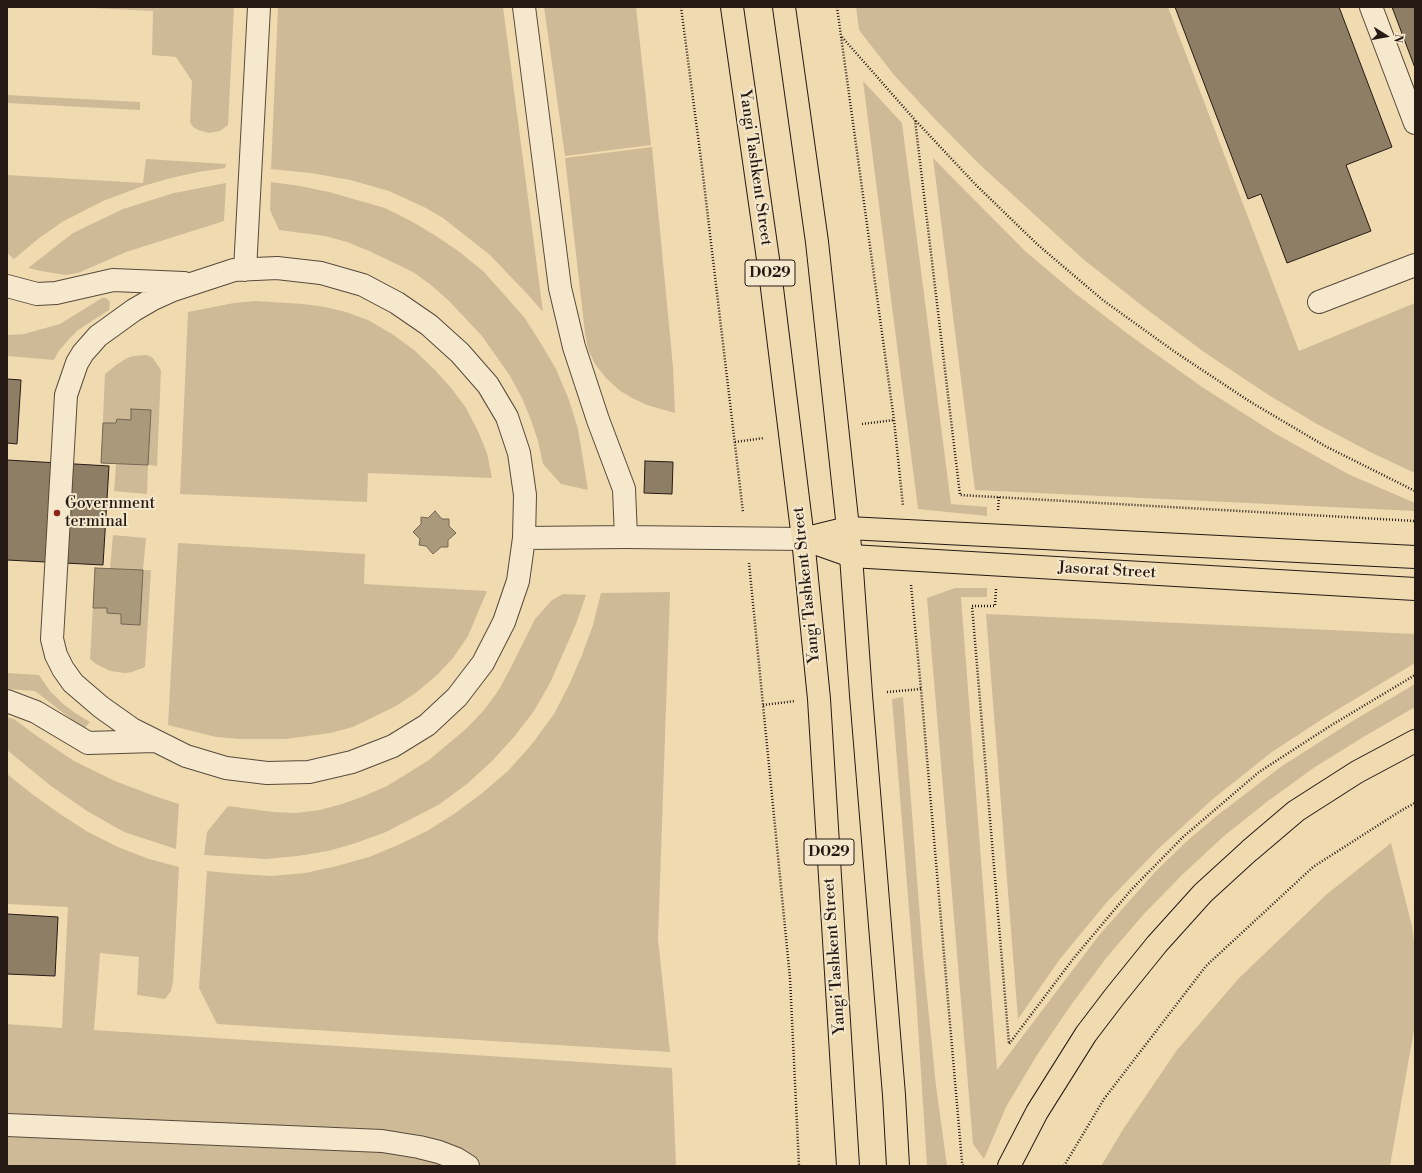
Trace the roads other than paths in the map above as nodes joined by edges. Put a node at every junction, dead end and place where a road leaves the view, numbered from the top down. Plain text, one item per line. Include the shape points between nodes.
1 (259, 7) edge
2 (524, 7) edge
3 (732, 7) edge
4 (784, 7) edge
5 (1371, 7) edge
6 (1415, 123) edge
7 (1415, 265) edge
8 (245, 270) junction
9 (193, 283) junction
10 (7, 286) edge
11 (1319, 302) dead end
12 (848, 528) junction
13 (626, 537) junction
14 (524, 538) junction
15 (803, 539) junction
16 (851, 556) junction
17 (1415, 557) edge
18 (1415, 589) edge
19 (7, 701) edge
20 (155, 741) junction
21 (1415, 741) edge
22 (7, 1125) edge
23 (468, 1166) edge
24 (848, 1166) edge
25 (898, 1166) edge
26 (1008, 1166) edge

1 - 8 lane
2 - 13 lane via 560,288 574,347 624,489
3 - 15 main road, Yangi Tashkent Street / D029 via 770,272
4 - 12 main road, D029 via 816,242
5 - 6 lane
7 - 11 lane
8 - 9 lane via 234,270
8 - 14 lane via 277,268 321,273 363,285 397,303 429,325 460,353 488,385 506,417 519,453 525,495
9 - 10 lane via 114,280 56,293 37,294
9 - 20 lane via 153,299 98,336 77,363 66,395 52,639 63,670 73,683 116,718
12 - 15 main road, Jasorat Street
12 - 16 main road, D029
12 - 17 main road, Jasorat Street
13 - 14 lane
13 - 15 lane
14 - 20 lane via 518,581 504,622 483,663 457,697 427,725 393,746 352,762 309,772 267,773 226,768 186,756
15 - 16 main road, Jasorat Street
15 - 24 main road, Yangi Tashkent Street / D029 via 819,699
16 - 18 main road, Jasorat Street
16 - 25 main road, D029
19 - 20 lane via 36,712 88,743
21 - 26 main road via 1358,772 1296,811 1203,893 1158,944 1086,1034 1036,1112
22 - 23 lane via 382,1141 439,1152

